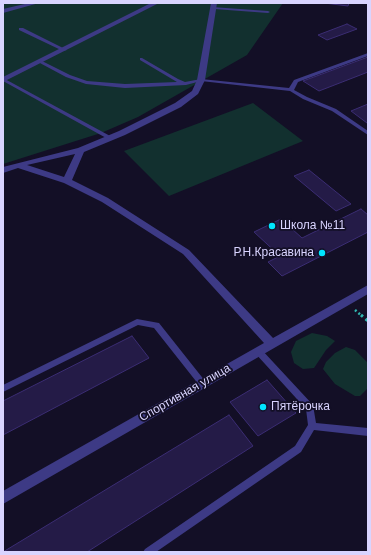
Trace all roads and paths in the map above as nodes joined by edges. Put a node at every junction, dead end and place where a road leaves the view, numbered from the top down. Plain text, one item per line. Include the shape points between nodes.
1 (36, 3) edge
2 (156, 3) edge
3 (214, 5) edge
4 (3, 11) edge
5 (268, 12) dead end
6 (21, 29) dead end
7 (65, 50) junction
8 (368, 54) edge
9 (142, 59) dead end
10 (40, 62) junction
11 (4, 80) edge
12 (201, 80) junction
13 (186, 83) junction
14 (291, 90) junction
15 (368, 133) edge
16 (110, 138) junction
17 (81, 150) junction
18 (18, 165) junction
19 (3, 170) edge
20 (68, 181) junction
21 (368, 289) edge
22 (345, 302) junction
23 (368, 321) edge
24 (271, 343) junction
25 (258, 351) junction
26 (202, 383) junction
27 (3, 389) edge
28 (312, 426) junction
29 (368, 432) edge
30 (3, 498) edge
31 (148, 552) edge

1 - 4 street
2 - 7 street
3 - 5 lane
3 - 12 street
6 - 7 lane
7 - 10 street
8 - 14 lane via 296,81
9 - 13 lane via 176,80
10 - 11 street
10 - 13 lane via 86,82 125,86
11 - 16 lane
12 - 13 lane
12 - 14 lane
12 - 16 street via 195,92 178,105
14 - 15 lane via 334,110
16 - 17 street
17 - 18 street
17 - 20 street
18 - 19 street
18 - 20 street
20 - 24 street via 105,200 186,252
21 - 22 street, Спортивная улица
22 - 23 path
22 - 24 street, Спортивная улица
24 - 25 street, Спортивная улица
25 - 26 street, Спортивная улица
25 - 28 lane via 310,408
26 - 27 lane via 156,325 137,322
26 - 30 street, Спортивная улица
28 - 29 lane
28 - 31 lane via 298,449

